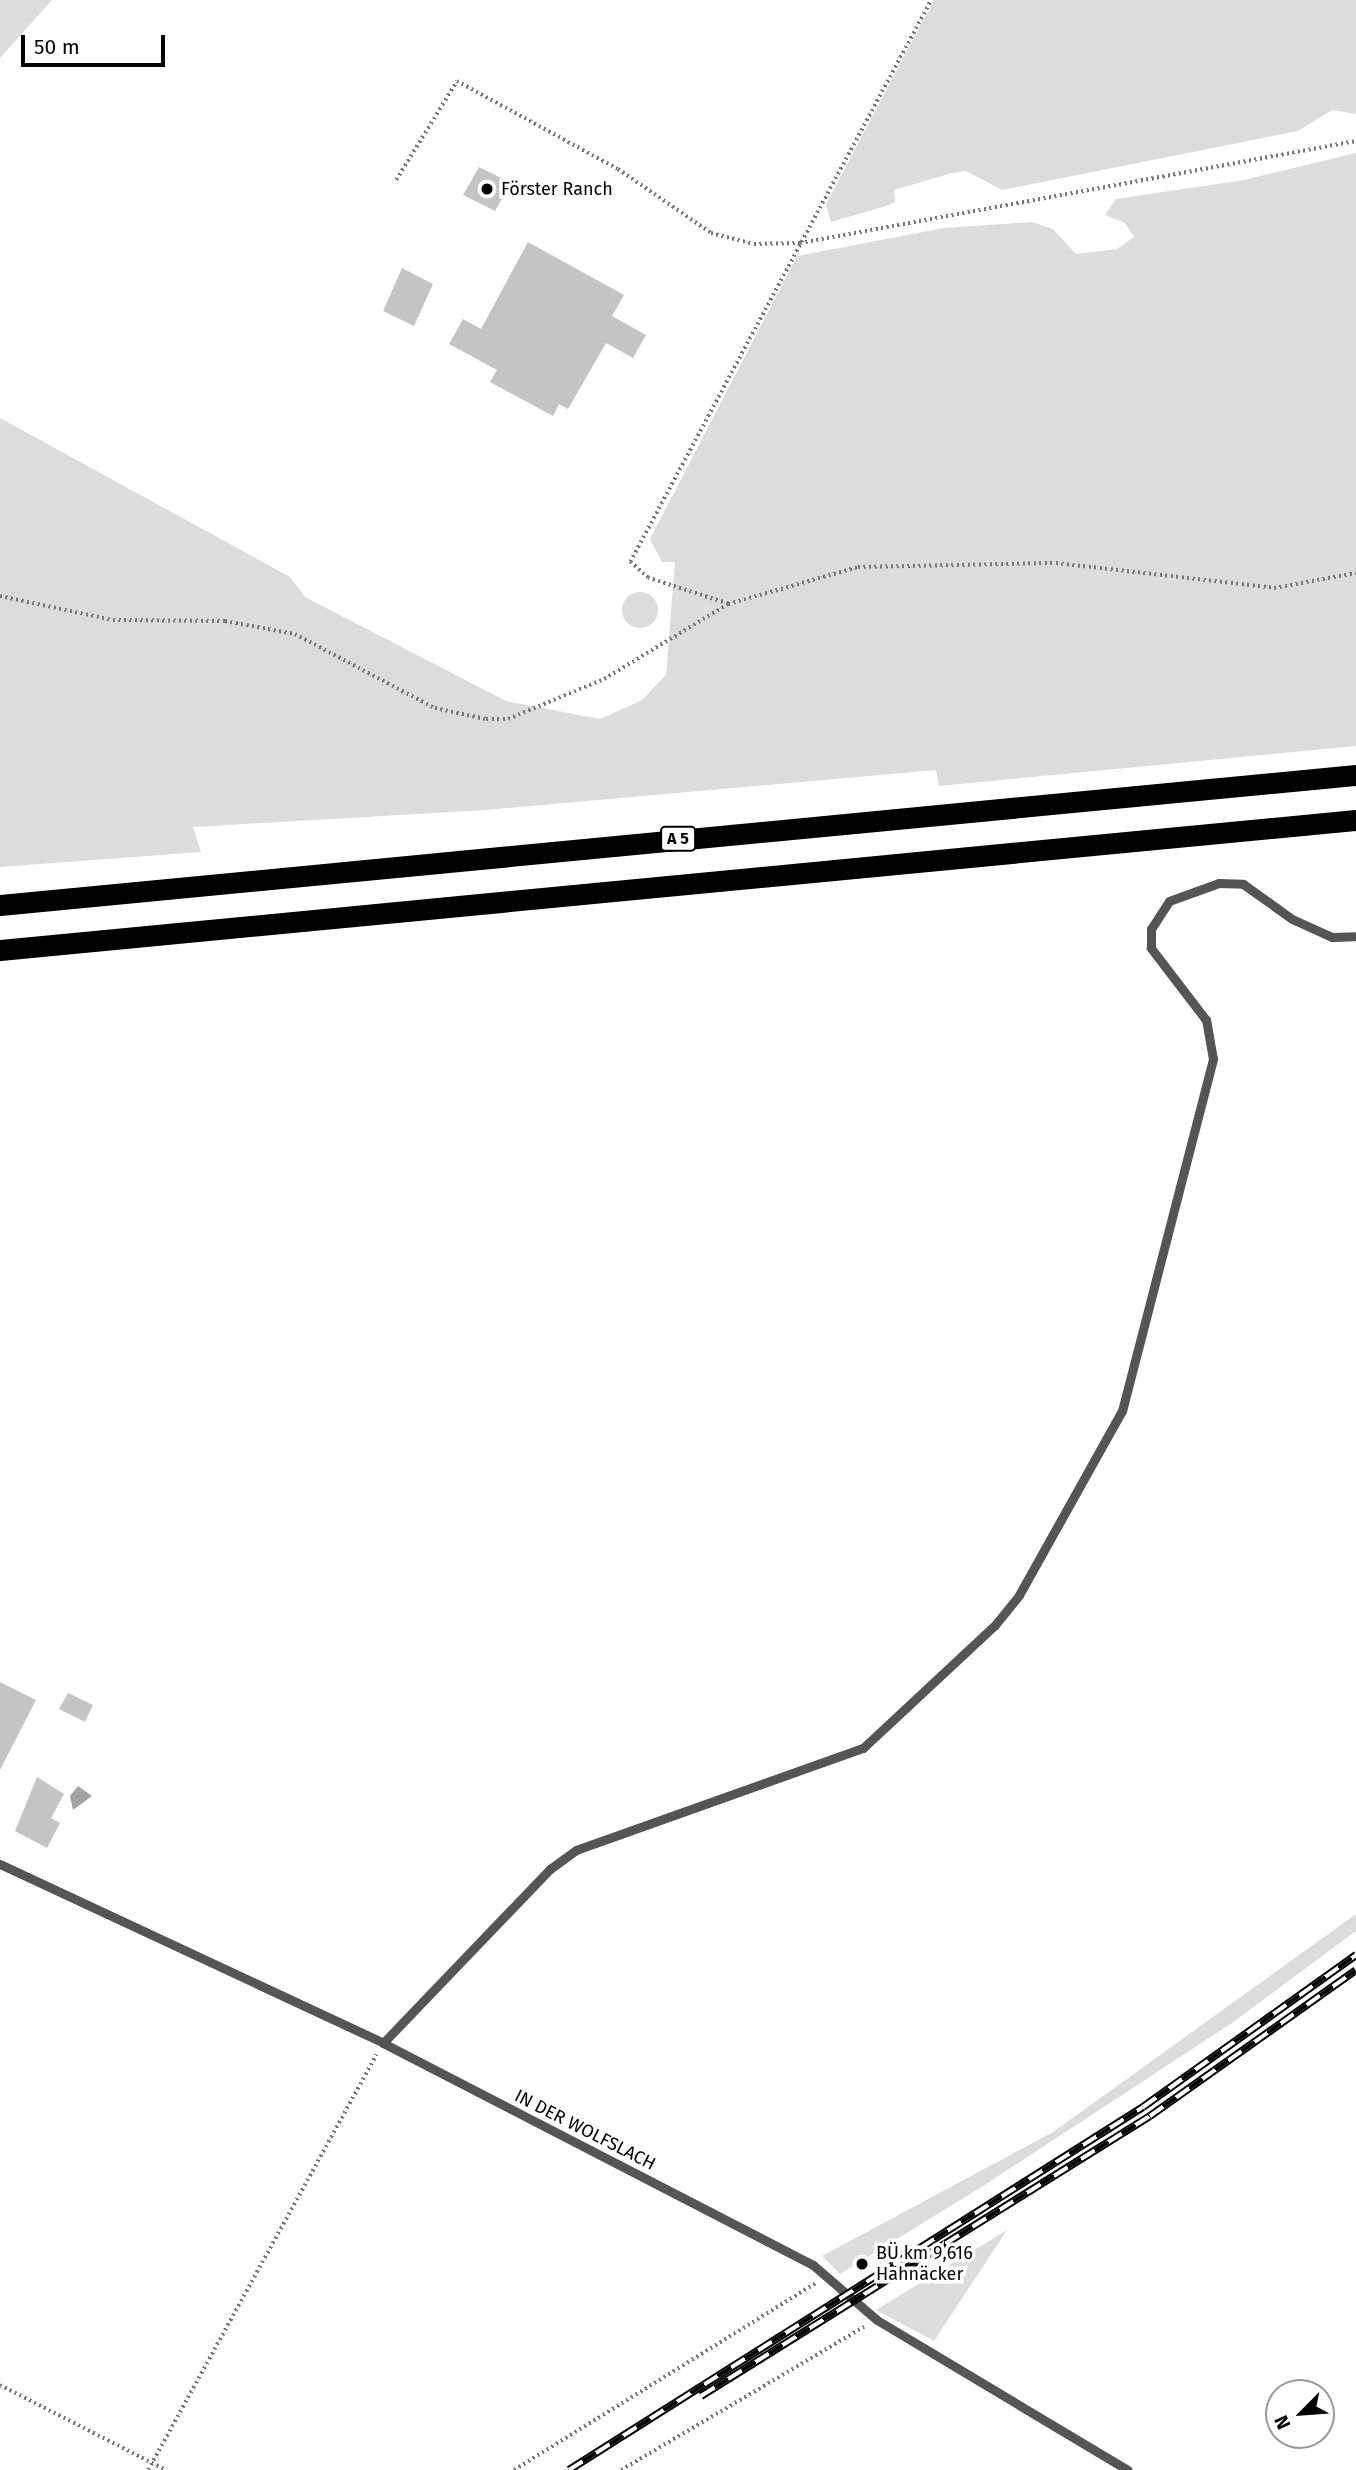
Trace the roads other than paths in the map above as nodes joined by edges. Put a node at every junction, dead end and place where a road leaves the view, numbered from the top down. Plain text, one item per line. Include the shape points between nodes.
1 (1356, 775) edge
2 (1356, 820) edge
3 (0, 905) edge
4 (1356, 936) edge
5 (0, 950) edge
6 (0, 1864) edge
7 (383, 2043) junction
8 (1128, 2470) edge

1 - 3 highway, A 5
2 - 5 highway
4 - 7 lane via 1332,937 1292,919 1243,884 1219,883 1169,901 1151,929 1151,948 1206,1020 1213,1059 1122,1410 1019,1595 995,1625 863,1748 576,1850 550,1869
6 - 7 lane, IN DER WOLFSLACH
7 - 8 lane, IN DER WOLFSLACH via 825,2274 877,2320

